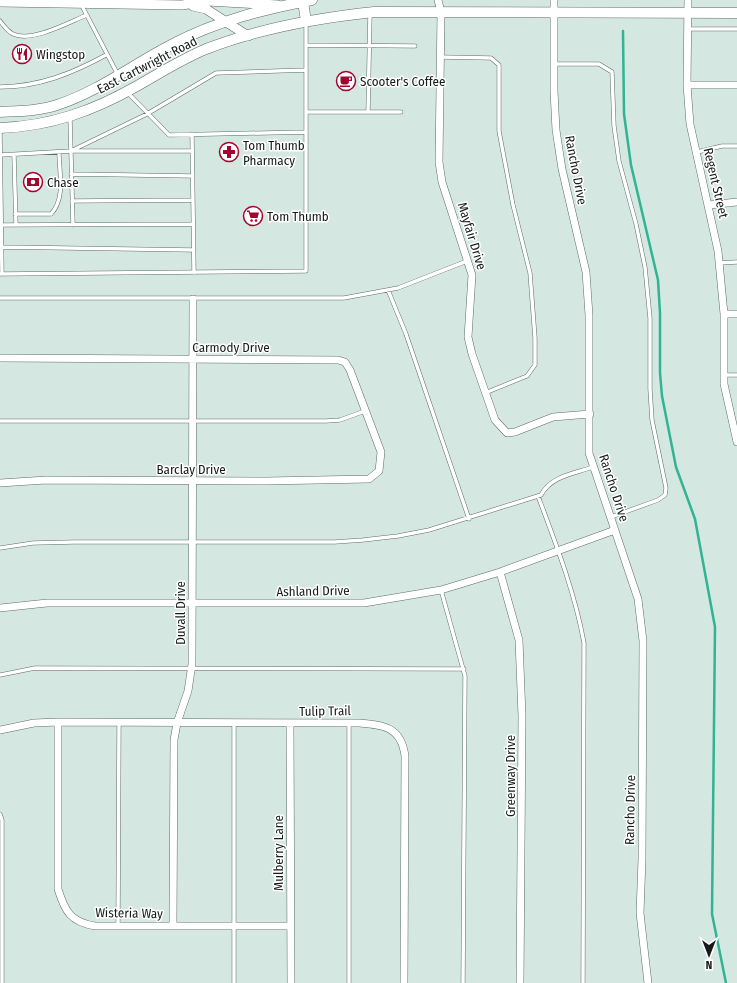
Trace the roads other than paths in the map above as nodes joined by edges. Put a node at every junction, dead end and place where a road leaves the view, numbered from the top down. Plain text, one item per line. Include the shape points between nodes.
1 (438, 0) edge
2 (554, 0) edge
3 (688, 0) edge
4 (308, 1) edge
5 (0, 2) edge
6 (80, 2) junction
7 (182, 4) junction
8 (282, 6) junction
9 (370, 12) junction
10 (441, 12) junction
11 (554, 12) junction
12 (688, 13) junction
13 (737, 13) edge
14 (88, 15) junction
15 (0, 21) edge
16 (306, 21) junction
17 (226, 22) junction
18 (737, 29) edge
19 (688, 30) junction
20 (248, 36) junction
21 (306, 45) junction
22 (369, 46) junction
23 (414, 46) dead end
24 (106, 55) junction
25 (440, 56) junction
26 (554, 64) junction
27 (306, 70) junction
28 (118, 76) junction
29 (687, 85) junction
30 (737, 85) edge
31 (0, 87) edge
32 (126, 91) junction
33 (0, 112) edge
34 (306, 112) junction
35 (368, 112) junction
36 (401, 112) dead end
37 (147, 114) junction
38 (70, 116) junction
39 (0, 130) edge
40 (306, 132) junction
41 (192, 134) junction
42 (737, 146) edge
43 (71, 151) junction
44 (192, 151) junction
45 (59, 152) junction
46 (697, 152) junction
47 (14, 155) junction
48 (0, 156) edge
49 (71, 174) junction
50 (193, 176) junction
51 (0, 182) edge
52 (193, 200) junction
53 (72, 201) junction
54 (737, 202) edge
55 (709, 205) junction
56 (15, 214) junction
57 (193, 224) junction
58 (1, 225) edge
59 (16, 225) junction
60 (73, 225) junction
61 (2, 247) junction
62 (193, 250) junction
63 (468, 261) junction
64 (719, 262) junction
65 (737, 262) edge
66 (194, 273) junction
67 (1, 274) edge
68 (388, 290) junction
69 (0, 298) edge
70 (193, 299) junction
71 (724, 314) junction
72 (737, 314) edge
73 (0, 358) edge
74 (192, 359) junction
75 (724, 375) junction
76 (737, 375) edge
77 (484, 393) junction
78 (365, 411) junction
79 (590, 414) junction
80 (0, 421) edge
81 (192, 421) junction
82 (736, 438) edge
83 (593, 467) junction
84 (379, 471) joint
85 (192, 480) junction
86 (0, 483) edge
87 (538, 496) junction
88 (611, 517) junction
89 (469, 519) junction
90 (615, 530) junction
91 (192, 542) junction
92 (0, 548) edge
93 (558, 551) junction
94 (500, 572) junction
95 (441, 590) junction
96 (192, 603) junction
97 (0, 608) edge
98 (191, 668) junction
99 (464, 669) junction
100 (0, 675) edge
101 (58, 722) junction
102 (118, 723) junction
103 (177, 723) junction
104 (234, 723) junction
105 (349, 723) junction
106 (290, 724) junction
107 (0, 730) edge
108 (0, 814) edge
109 (118, 926) junction
110 (173, 926) junction
111 (234, 926) junction
112 (290, 926) junction
113 (2, 983) edge
114 (234, 983) edge
115 (290, 983) edge
116 (349, 983) edge
117 (404, 983) edge
118 (463, 983) edge
119 (520, 983) edge
120 (583, 983) edge
121 (648, 983) edge

1 - 10 street, Mayfair Drive
2 - 11 street, Rancho Drive
3 - 12 street, Regent Street
4 - 8 main road, East Cartwright Road
4 - 16 main road
5 - 6 street
6 - 7 street
6 - 14 lane
7 - 8 street via 207,2
7 - 17 street via 206,9
8 - 17 main road, East Cartwright Road
9 - 10 main road, East Cartwright Road
9 - 16 main road, East Cartwright Road
9 - 22 lane
10 - 11 main road, East Cartwright Road
10 - 25 street, Mayfair Drive
11 - 12 main road, East Cartwright Road
11 - 26 street, Rancho Drive
12 - 13 main road, East Cartwright Road
12 - 19 street, Regent Street
14 - 15 lane via 35,36 14,35
14 - 24 lane
16 - 20 main road, East Cartwright Road
16 - 21 lane
17 - 20 street
17 - 28 main road, East Cartwright Road via 173,43
18 - 19 lane
19 - 29 street, Regent Street
20 - 32 main road, East Cartwright Road via 207,49 175,63
21 - 22 lane
21 - 27 lane
22 - 23 lane
22 - 35 lane
24 - 28 lane
24 - 31 lane via 76,71 47,81
25 - 63 street, Mayfair Drive via 439,162 442,182
25 - 77 lane via 491,58 499,65 499,131 513,205 530,273 536,365 527,376
26 - 79 street, Rancho Drive via 556,130 586,272
26 - 88 lane via 599,64 612,72 614,126 619,161 645,267 650,318 652,420 666,488 665,495 658,500
27 - 34 lane
27 - 37 lane via 216,73
28 - 32 main road
28 - 33 main road, East Cartwright Road via 56,105 28,111
29 - 30 street
29 - 46 street, Regent Street via 690,124
32 - 37 lane
32 - 38 main road, East Cartwright Road
34 - 35 lane
34 - 40 lane
35 - 36 lane
37 - 41 lane via 169,135
37 - 43 lane
38 - 39 main road, East Cartwright Road via 41,124
38 - 43 lane
39 - 48 lane
40 - 41 lane
40 - 66 lane via 306,271
41 - 44 lane
42 - 46 lane via 722,146
43 - 44 lane
43 - 45 lane
43 - 49 lane
44 - 50 lane
45 - 47 lane
45 - 56 lane via 60,199 56,208 51,214
46 - 55 street, Regent Street
47 - 48 lane
47 - 56 lane
48 - 51 lane
49 - 50 lane
49 - 53 lane
50 - 52 lane
51 - 58 lane
52 - 53 lane
52 - 57 lane
53 - 60 lane
54 - 55 street
55 - 64 street, Regent Street
56 - 59 lane
57 - 60 lane
57 - 62 lane
58 - 59 lane
58 - 61 lane
59 - 60 lane
61 - 62 lane
61 - 67 lane
62 - 66 lane
63 - 68 lane
63 - 77 street, Mayfair Drive via 472,291 468,337
64 - 65 lane
64 - 71 street, Regent Street
66 - 67 lane
68 - 70 lane via 322,300
68 - 89 lane via 406,334
69 - 70 lane
70 - 74 street, Duvall Drive
71 - 72 street
71 - 75 street, Regent Street
73 - 74 street, Carmody Drive
74 - 78 street, Carmody Drive via 345,362
74 - 81 street, Duvall Drive
75 - 76 lane
75 - 82 street, Regent Street
77 - 79 street, Mayfair Drive via 495,420 507,433 553,417
78 - 81 lane via 340,420 326,421
78 - 84 street, Carmody Drive via 381,452
79 - 83 street, Rancho Drive via 589,453
80 - 81 lane
81 - 85 street, Duvall Drive
83 - 87 lane via 552,480
83 - 88 street, Rancho Drive
84 - 85 street, Barclay Drive via 369,479 266,482
85 - 86 street, Barclay Drive via 46,480
85 - 91 street, Duvall Drive
87 - 89 lane
87 - 93 lane
88 - 90 street, Rancho Drive
89 - 91 lane via 398,536 363,540
90 - 93 street, Ashland Drive
90 - 121 street, Rancho Drive via 638,599 643,641 640,913
91 - 92 lane via 60,542
91 - 96 street, Duvall Drive
93 - 94 street, Ashland Drive
93 - 120 lane via 580,619 584,643
94 - 95 street, Ashland Drive
94 - 119 street, Greenway Drive via 519,640 522,716
95 - 96 street, Ashland Drive via 364,603
95 - 99 lane
96 - 97 street, Ashland Drive via 47,603
96 - 98 street, Duvall Drive
98 - 99 lane
98 - 100 lane via 35,668
98 - 103 street, Duvall Drive via 188,691
99 - 118 lane
101 - 102 street, Tulip Trail
101 - 107 street, Tulip Trail via 34,723
101 - 109 street, Wisteria Way via 58,889 63,906 75,920 84,924
102 - 103 street, Tulip Trail
102 - 109 lane
103 - 104 street, Tulip Trail
103 - 110 street, Duvall Drive via 174,740
104 - 106 street, Tulip Trail
104 - 111 lane
105 - 106 street, Tulip Trail
105 - 116 lane
105 - 117 street, Tulip Trail via 385,726 397,735 404,750
106 - 112 street, Mulberry Lane
108 - 113 lane
109 - 110 street, Wisteria Way
110 - 111 street, Wisteria Way
111 - 112 street, Wisteria Way
111 - 114 lane
112 - 115 street, Mulberry Lane

